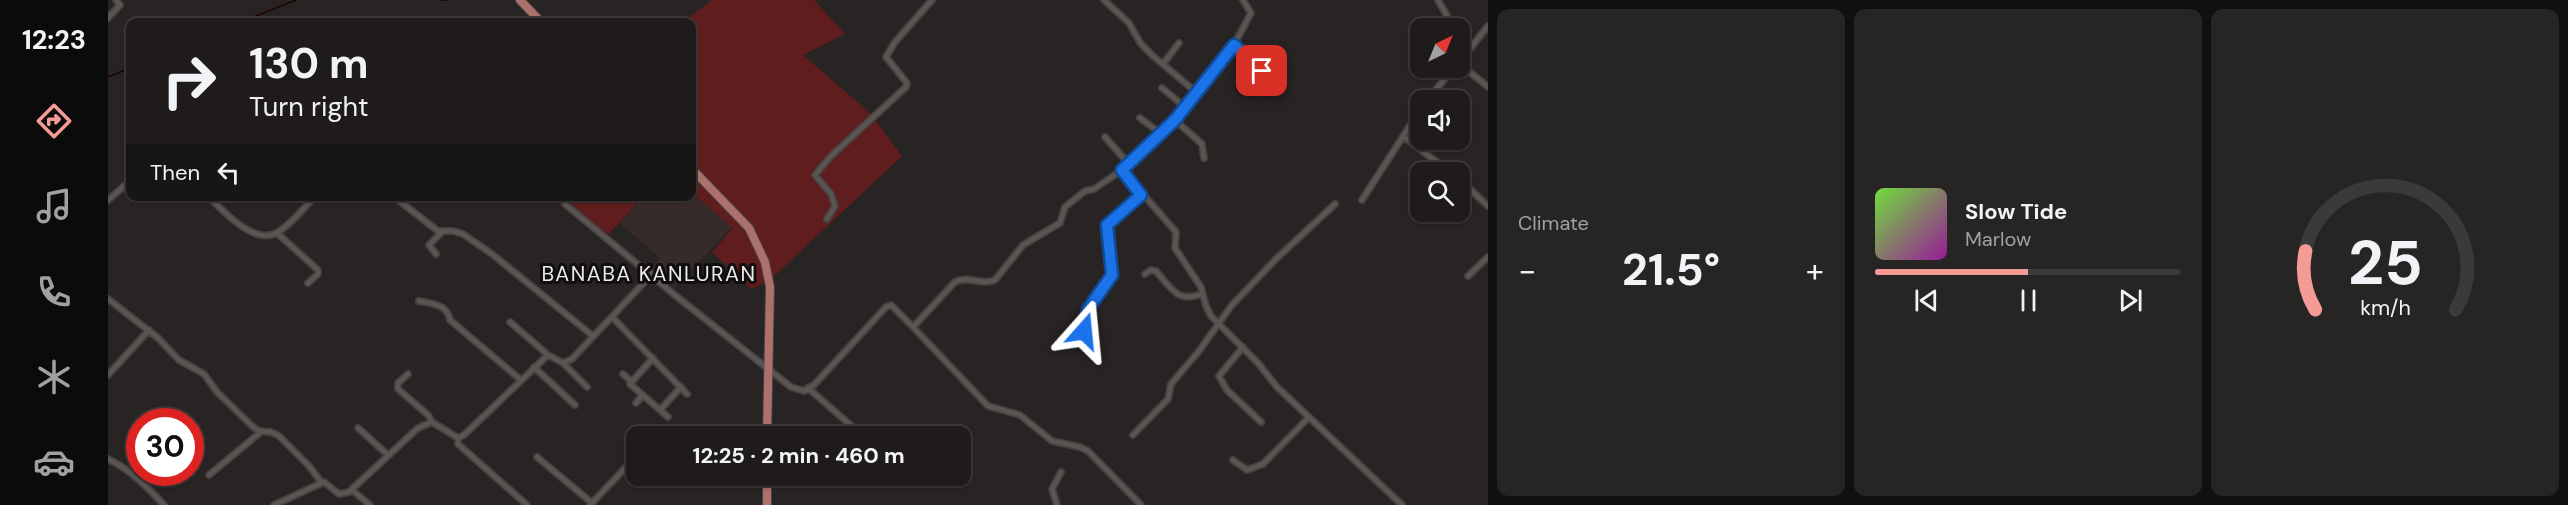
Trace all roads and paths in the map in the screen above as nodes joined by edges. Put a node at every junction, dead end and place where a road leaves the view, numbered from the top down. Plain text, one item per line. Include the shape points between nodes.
1 (116, 0) edge
2 (126, 0) edge
3 (520, 0) edge
4 (932, 0) edge
5 (1104, 0) edge
6 (1243, 0) edge
7 (1438, 0) edge
8 (120, 5) junction
9 (108, 18) edge
10 (537, 18) edge
11 (1448, 18) edge
12 (1488, 26) edge
13 (1179, 43) dead end
14 (1234, 45) junction
15 (1472, 47) joint
16 (1470, 50) edge
17 (1163, 64) junction
18 (1470, 71) edge
19 (1446, 78) edge
20 (1276, 84) dead end
21 (1488, 87) edge
22 (1162, 88) dead end
23 (1435, 90) edge
24 (1196, 92) junction
25 (1185, 107) junction
26 (1140, 118) dead end
27 (1175, 120) junction
28 (1410, 127) edge
29 (1160, 133) junction
30 (1105, 136) dead end
31 (1404, 137) junction
32 (1204, 158) dead end
33 (1437, 162) edge
34 (1129, 164) junction
35 (1122, 170) junction
36 (696, 173) edge
37 (126, 184) edge
38 (1470, 189) edge
39 (1141, 195) junction
40 (108, 200) edge
41 (1362, 200) dead end
42 (214, 201) edge
43 (310, 201) edge
44 (399, 201) edge
45 (565, 201) edge
46 (1335, 204) dead end
47 (1488, 206) edge
48 (827, 219) dead end
49 (443, 231) junction
50 (277, 233) junction
51 (436, 254) dead end
52 (1488, 257) edge
53 (652, 274) junction
54 (1145, 274) dead end
55 (1468, 276) dead end
56 (308, 283) dead end
57 (1202, 294) junction
58 (108, 299) edge
59 (419, 301) dead end
60 (612, 317) junction
61 (510, 322) dead end
62 (1220, 324) junction
63 (913, 327) junction
64 (149, 330) junction
65 (1084, 331) dead end
66 (593, 336) junction
67 (1243, 347) junction
68 (548, 355) junction
69 (653, 358) junction
70 (563, 363) junction
71 (534, 367) junction
72 (767, 368) junction
73 (408, 374) dead end
74 (623, 374) dead end
75 (108, 375) edge
76 (522, 380) junction
77 (631, 381) junction
78 (587, 387) dead end
79 (681, 387) junction
80 (808, 388) junction
81 (687, 394) dead end
82 (643, 395) junction
83 (636, 403) dead end
84 (575, 405) dead end
85 (660, 410) junction
86 (668, 417) dead end
87 (1310, 417) junction
88 (432, 422) junction
89 (1261, 422) dead end
90 (767, 426) edge
91 (851, 426) edge
92 (358, 428) dead end
93 (262, 431) junction
94 (1133, 435) dead end
95 (458, 438) junction
96 (388, 455) junction
97 (537, 457) dead end
98 (108, 459) edge
99 (1233, 460) dead end
100 (626, 467) edge
101 (1061, 472) dead end
102 (209, 475) dead end
103 (322, 483) junction
104 (767, 486) edge
105 (352, 490) junction
106 (591, 504) edge
107 (164, 505) edge
108 (274, 505) edge
109 (370, 505) edge
110 (527, 505) edge
111 (767, 505) edge
112 (1057, 505) edge
113 (1141, 505) edge
114 (1402, 505) edge

1 - 8 street
2 - 8 street
3 - 10 main road
4 - 48 street via 886,57 907,83 906,87 815,175 834,200 835,206
5 - 17 street
6 - 14 street via 1251,14
7 - 11 street
8 - 9 street
12 - 15 street
13 - 17 street
14 - 20 street
14 - 24 street
15 - 16 street
17 - 24 street
18 - 21 street
19 - 23 street
22 - 25 street
24 - 25 street
25 - 27 street
26 - 29 street
27 - 29 street
27 - 32 street via 1202,144
28 - 31 street
29 - 34 street
30 - 34 street
31 - 33 street
31 - 41 street
34 - 35 street
35 - 39 street
35 - 63 street via 1065,207 1060,223 1023,245 995,280 955,282
36 - 72 main road via 749,228 763,254 770,287
37 - 40 street
38 - 47 street
39 - 57 street via 1176,232 1175,248
39 - 65 street via 1107,225 1112,275 1088,309
42 - 50 street via 243,227 264,236
43 - 50 street
44 - 49 street
45 - 53 street
46 - 62 street via 1267,268 1232,305
49 - 51 street via 429,245
49 - 66 street via 463,234 492,254
50 - 56 street via 318,270
52 - 55 street
53 - 60 street
53 - 72 street
54 - 57 street via 1150,270 1156,272 1181,297
57 - 62 street via 1211,316
58 - 64 street
59 - 76 street via 442,306 450,320
60 - 66 street
60 - 69 street
61 - 68 street
62 - 67 street
62 - 94 street via 1171,384 1168,399
63 - 80 street via 891,305 886,307
63 - 113 street via 988,405 1020,415 1052,441 1088,451
64 - 75 street
64 - 93 street via 179,360 204,374 217,392
66 - 70 street via 572,359
67 - 87 street via 1277,387
67 - 89 street via 1220,376 1227,390
68 - 70 street
68 - 71 street
69 - 77 street
69 - 79 street
70 - 78 street
71 - 76 street
71 - 84 street
72 - 80 street via 794,388
72 - 90 main road
73 - 88 street via 398,383 398,390
74 - 77 street
76 - 95 street
77 - 82 street
79 - 81 street
79 - 85 street
80 - 91 street
82 - 83 street
82 - 85 street
85 - 86 street
87 - 99 street via 1251,471
87 - 114 street
88 - 95 street
88 - 96 street via 418,428
92 - 96 street
93 - 102 street
93 - 103 street via 279,436
95 - 110 street via 458,444
96 - 105 street
97 - 106 street
98 - 107 street via 141,482
100 - 106 street
101 - 112 street via 1052,489
103 - 105 street via 339,494
103 - 108 street
104 - 111 main road
105 - 109 street

